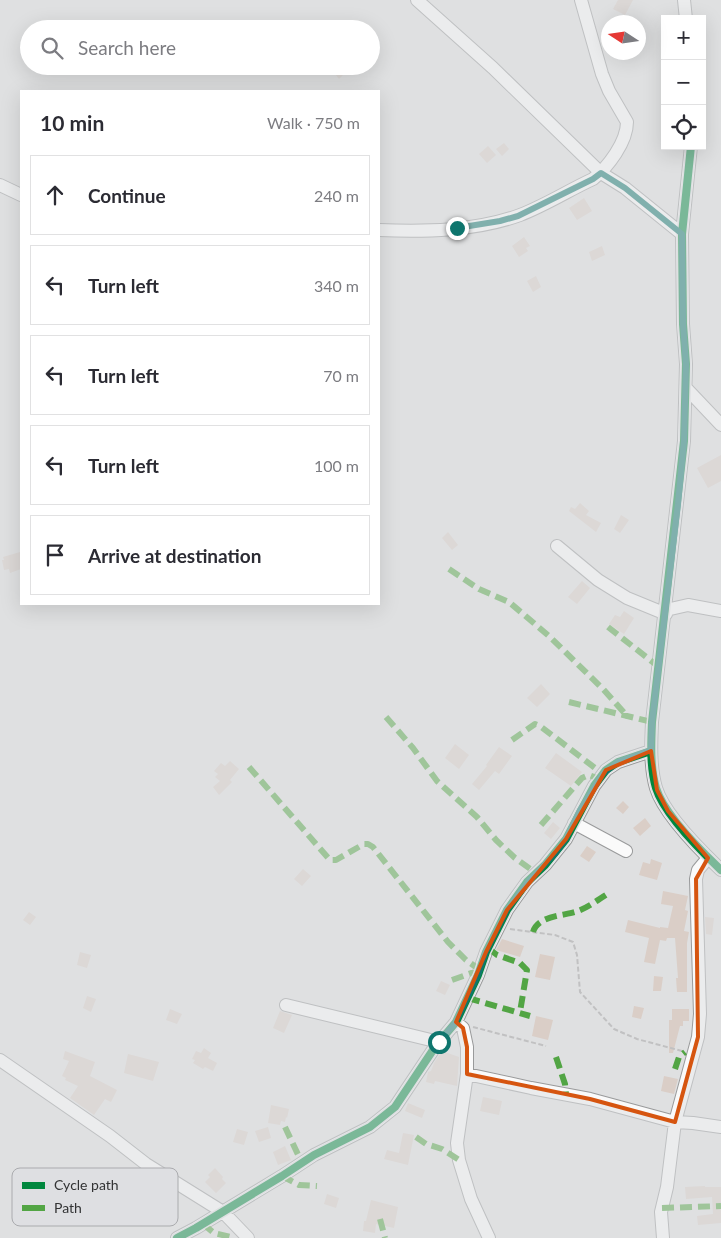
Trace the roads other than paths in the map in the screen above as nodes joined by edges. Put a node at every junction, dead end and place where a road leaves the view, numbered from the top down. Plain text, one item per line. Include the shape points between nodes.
1 (417, 0) edge
2 (581, 0) edge
3 (684, 0) edge
4 (686, 15) edge
5 (691, 150) edge
6 (601, 173) junction
7 (0, 185) edge
8 (20, 195) edge
9 (380, 230) edge
10 (682, 234) junction
11 (686, 388) junction
12 (721, 425) edge
13 (557, 546) dead end
14 (721, 610) edge
15 (666, 612) junction
16 (651, 750) junction
17 (574, 823) junction
18 (626, 851) dead end
19 (708, 858) junction
20 (721, 870) edge
21 (286, 1005) dead end
22 (456, 1022) junction
23 (439, 1042) junction
24 (0, 1060) edge
25 (467, 1074) junction
26 (675, 1122) junction
27 (721, 1127) edge
28 (152, 1168) edge
29 (178, 1184) edge
30 (222, 1212) junction
31 (196, 1233) edge
32 (177, 1238) edge
33 (248, 1238) edge
34 (489, 1238) edge
35 (663, 1238) edge

1 - 6 street via 493,68
2 - 6 street via 608,91 627,122 624,138
3 - 4 street
5 - 10 street
6 - 9 street via 532,210 500,221 435,230
6 - 10 street
7 - 8 street
10 - 11 street
11 - 12 street
11 - 15 street via 684,450
13 - 15 street via 598,580 627,598
14 - 15 street via 688,605
15 - 16 street
16 - 17 street via 606,770
16 - 19 street via 657,790 668,811
17 - 18 street
17 - 22 street via 555,854 515,898 486,952
19 - 20 street
19 - 26 street via 698,870 696,879 700,1014 696,1046
21 - 23 street
22 - 23 street
22 - 25 street via 463,1028
23 - 30 street via 395,1107 384,1116
24 - 28 street
25 - 26 street via 590,1098
25 - 34 street via 457,1143 459,1160 471,1199
26 - 27 street
26 - 35 street via 668,1187 661,1212
29 - 30 street
30 - 31 street
30 - 33 street
31 - 32 street

